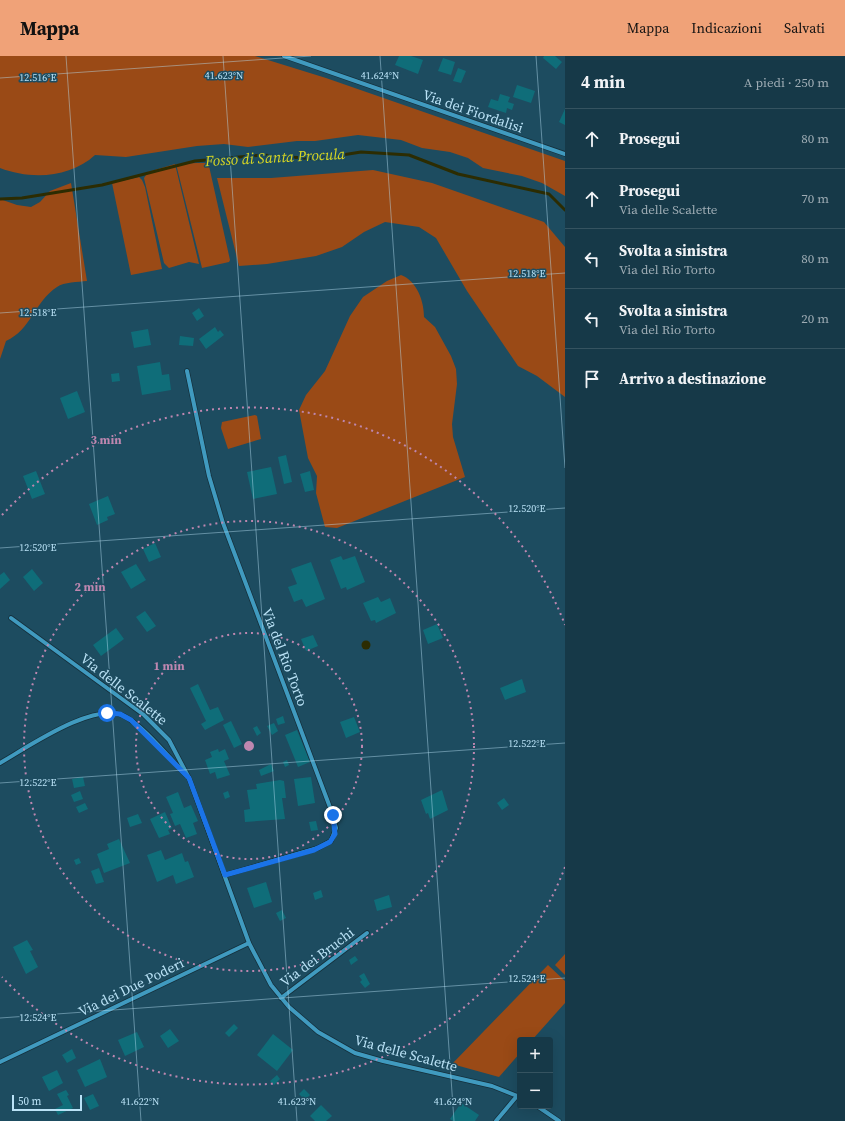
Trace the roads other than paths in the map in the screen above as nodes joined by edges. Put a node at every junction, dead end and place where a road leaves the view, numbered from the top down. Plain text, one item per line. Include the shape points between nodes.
1 (284, 56) edge
2 (565, 154) edge
3 (187, 371) dead end
4 (11, 618) dead end
5 (0, 763) edge
6 (189, 778) junction
7 (225, 875) junction
8 (367, 933) dead end
9 (249, 943) junction
10 (281, 998) junction
11 (0, 1062) edge
12 (517, 1096) edge
13 (517, 1097) edge
14 (541, 1109) edge
15 (496, 1121) edge
16 (559, 1121) edge

1 - 2 street, Via dei Fiordalisi
3 - 7 street, Via del Rio Torto via 223,523 332,810 336,828 331,841 318,848
4 - 6 street, Via delle Scalette via 151,721 172,744
5 - 6 street via 78,720 111,713 124,716 138,726
6 - 7 street, Via delle Scalette
7 - 9 street, Via delle Scalette
8 - 10 street, Via dei Bruchi
9 - 10 street, Via delle Scalette via 271,985
9 - 11 street, Via dei Due Poderi
10 - 12 street, Via delle Scalette via 318,1032 355,1053 492,1086
13 - 15 street
14 - 16 street

